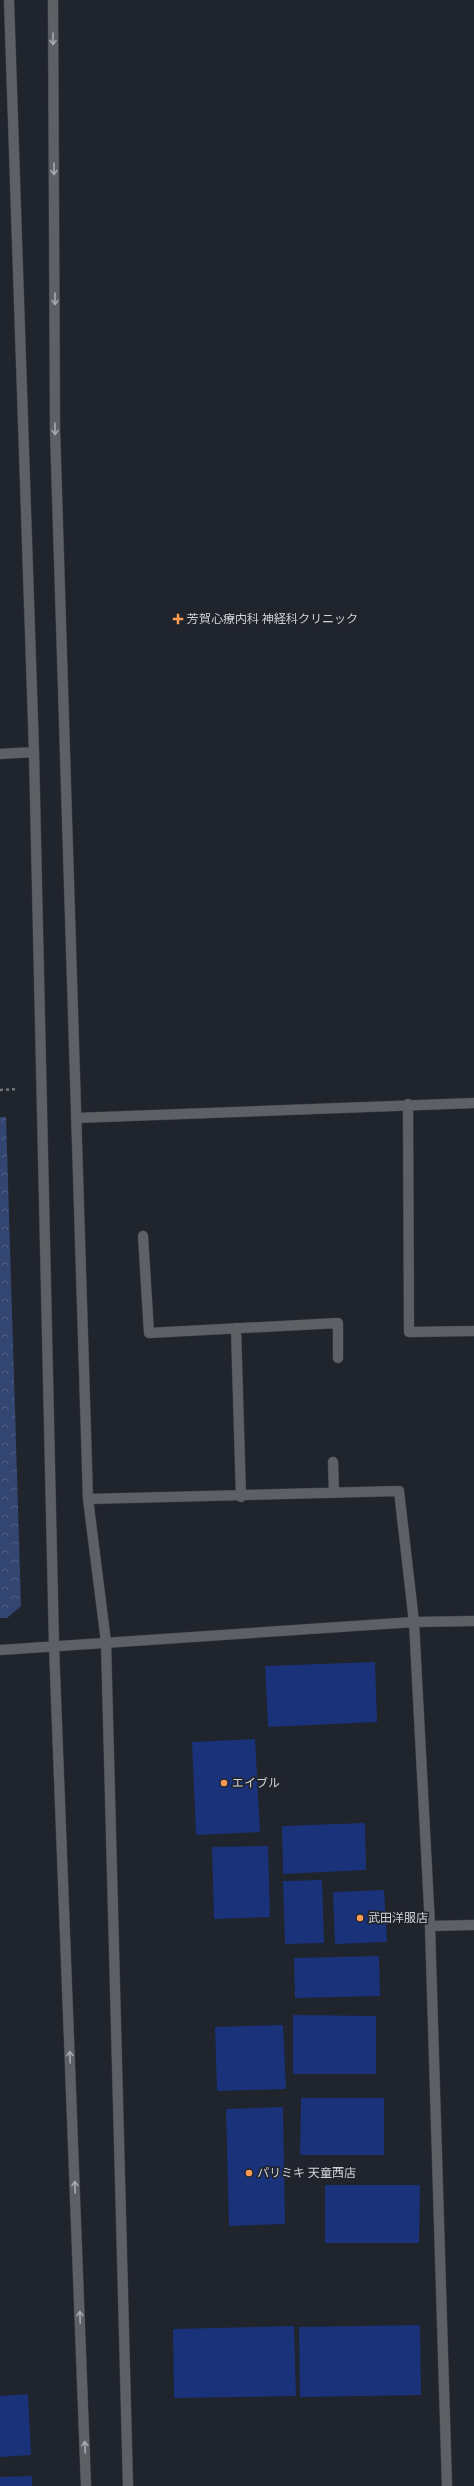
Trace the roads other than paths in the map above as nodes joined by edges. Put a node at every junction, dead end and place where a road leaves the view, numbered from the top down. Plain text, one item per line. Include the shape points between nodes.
1 (9, 0) edge
2 (53, 0) edge
3 (34, 752) junction
4 (0, 754) edge
5 (474, 1102) edge
6 (408, 1104) junction
7 (76, 1118) junction
8 (143, 1236) dead end
9 (236, 1328) junction
10 (474, 1331) edge
11 (338, 1358) dead end
12 (333, 1462) dead end
13 (334, 1493) junction
14 (241, 1496) junction
15 (88, 1499) junction
16 (474, 1621) edge
17 (414, 1622) junction
18 (106, 1642) junction
19 (54, 1646) junction
20 (0, 1650) edge
21 (474, 1924) edge
22 (430, 1926) junction
23 (86, 2486) edge
24 (128, 2486) edge
25 (447, 2486) edge

1 - 3 street
2 -> 7 street via 55,429
3 - 4 street
3 - 19 street
5 - 6 street
6 - 7 street
6 - 10 street via 409,1332
7 - 15 street
8 - 9 street via 149,1333
9 - 11 street via 338,1324
9 - 14 street
12 - 13 street
13 - 14 street
13 - 17 street via 399,1491
14 - 15 street
15 - 18 street
16 - 17 street
17 - 18 street
17 - 22 street
18 - 19 street
18 - 24 street
19 - 20 street
23 -> 19 street
21 - 22 street
22 - 25 street

